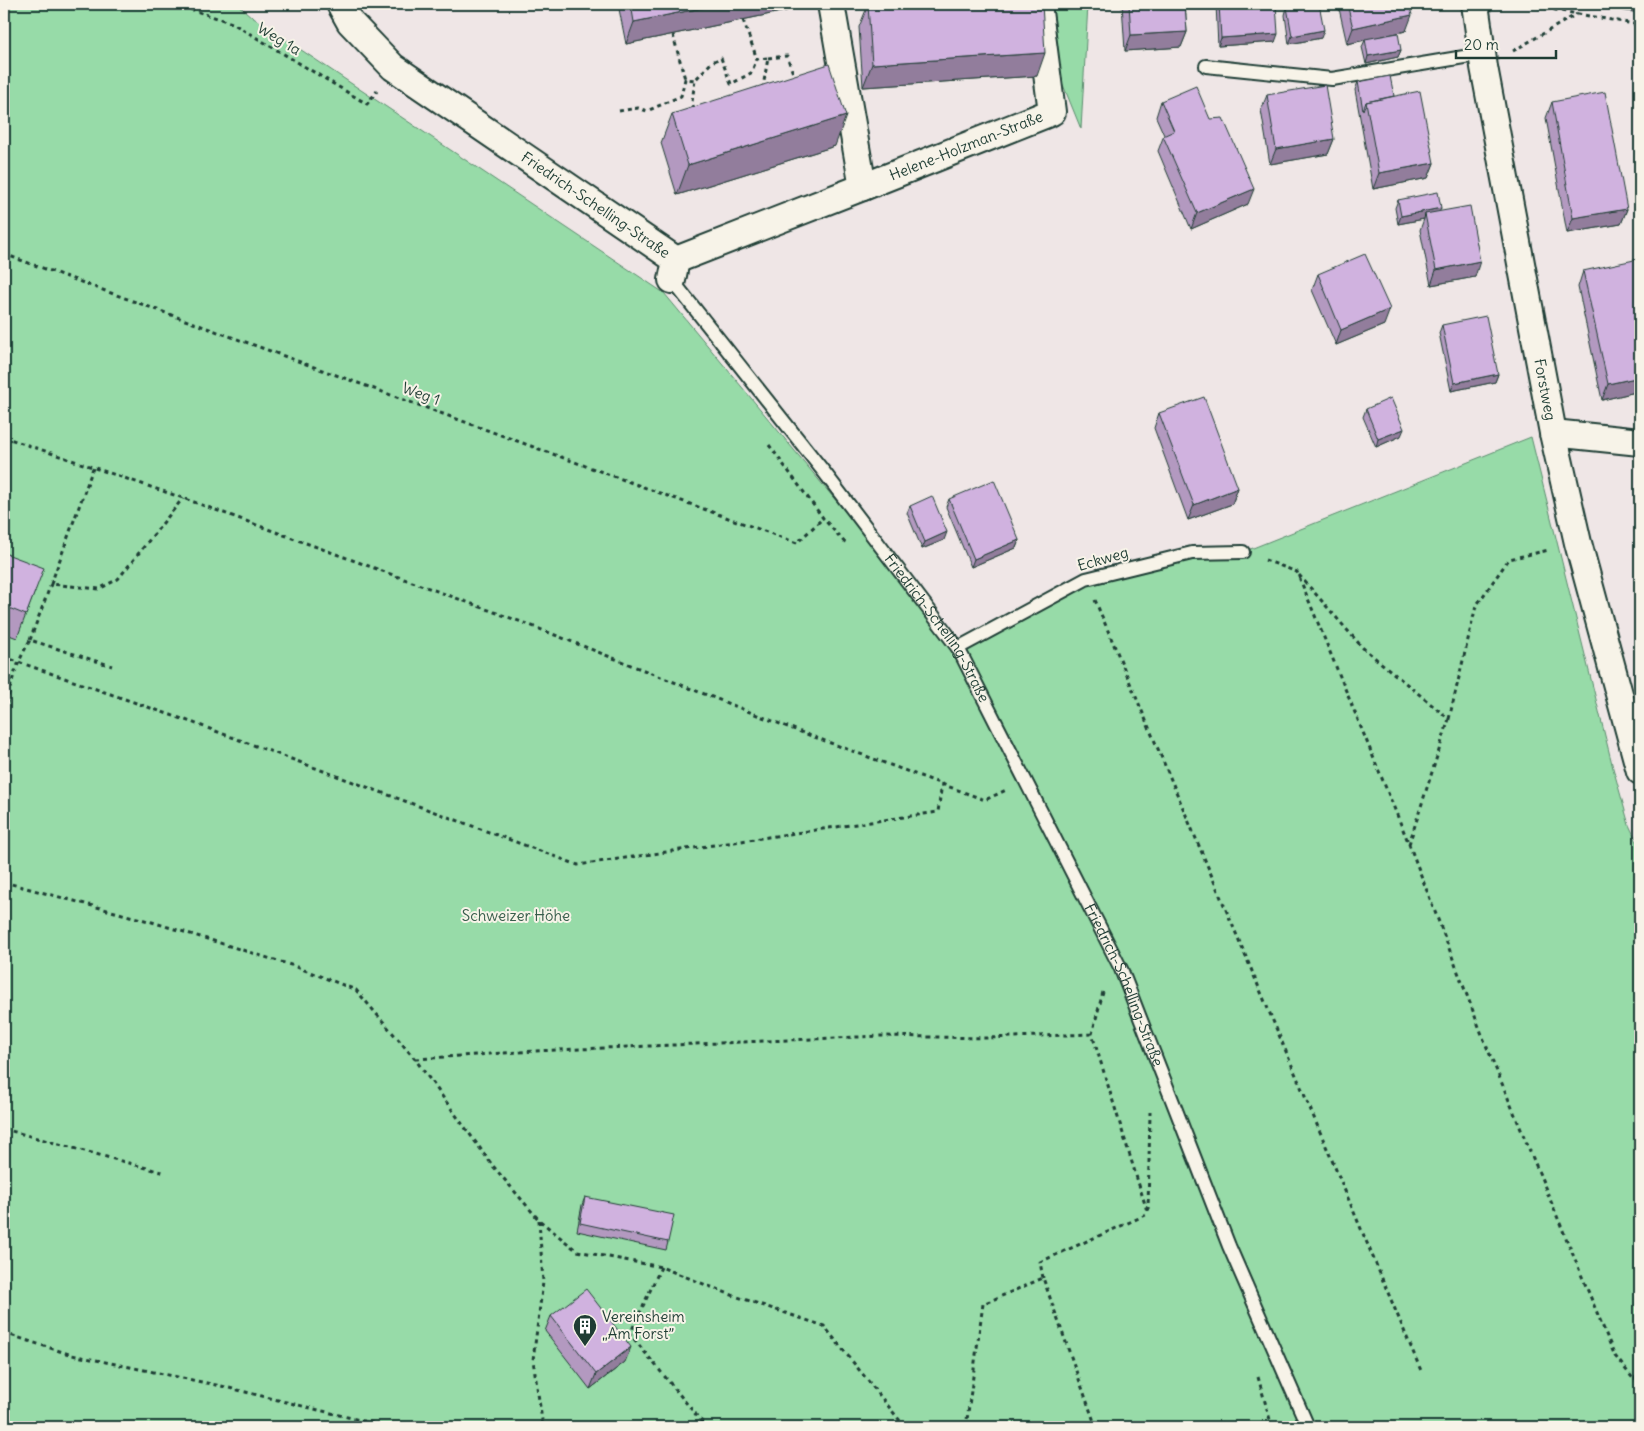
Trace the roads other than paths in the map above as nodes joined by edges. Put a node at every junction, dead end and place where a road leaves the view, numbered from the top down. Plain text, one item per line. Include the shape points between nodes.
1 (340, 4) edge
2 (831, 4) edge
3 (1038, 4) edge
4 (1474, 4) edge
5 (1483, 61) junction
6 (1206, 66) dead end
7 (863, 187) junction
8 (674, 270) junction
9 (1553, 433) junction
10 (1640, 442) edge
11 (1243, 552) road end
12 (958, 648) junction
13 (1640, 771) edge
14 (1308, 1427) edge

1 - 8 street, Friedrich-Schelling-Straße via 350,22 393,67
2 - 7 street
3 - 7 street, Helene-Holzman-Straße via 1052,112
4 - 5 street, Forstweg
5 - 6 lane via 1332,79
5 - 9 street, Forstweg
7 - 8 street, Helene-Holzman-Straße
8 - 12 lane, Friedrich-Schelling-Straße
9 - 10 street
9 - 13 street, Forstweg via 1578,543
11 - 12 lane, Eckweg via 1192,553 1086,579
12 - 14 lane, Friedrich-Schelling-Straße via 1122,969 1229,1246

